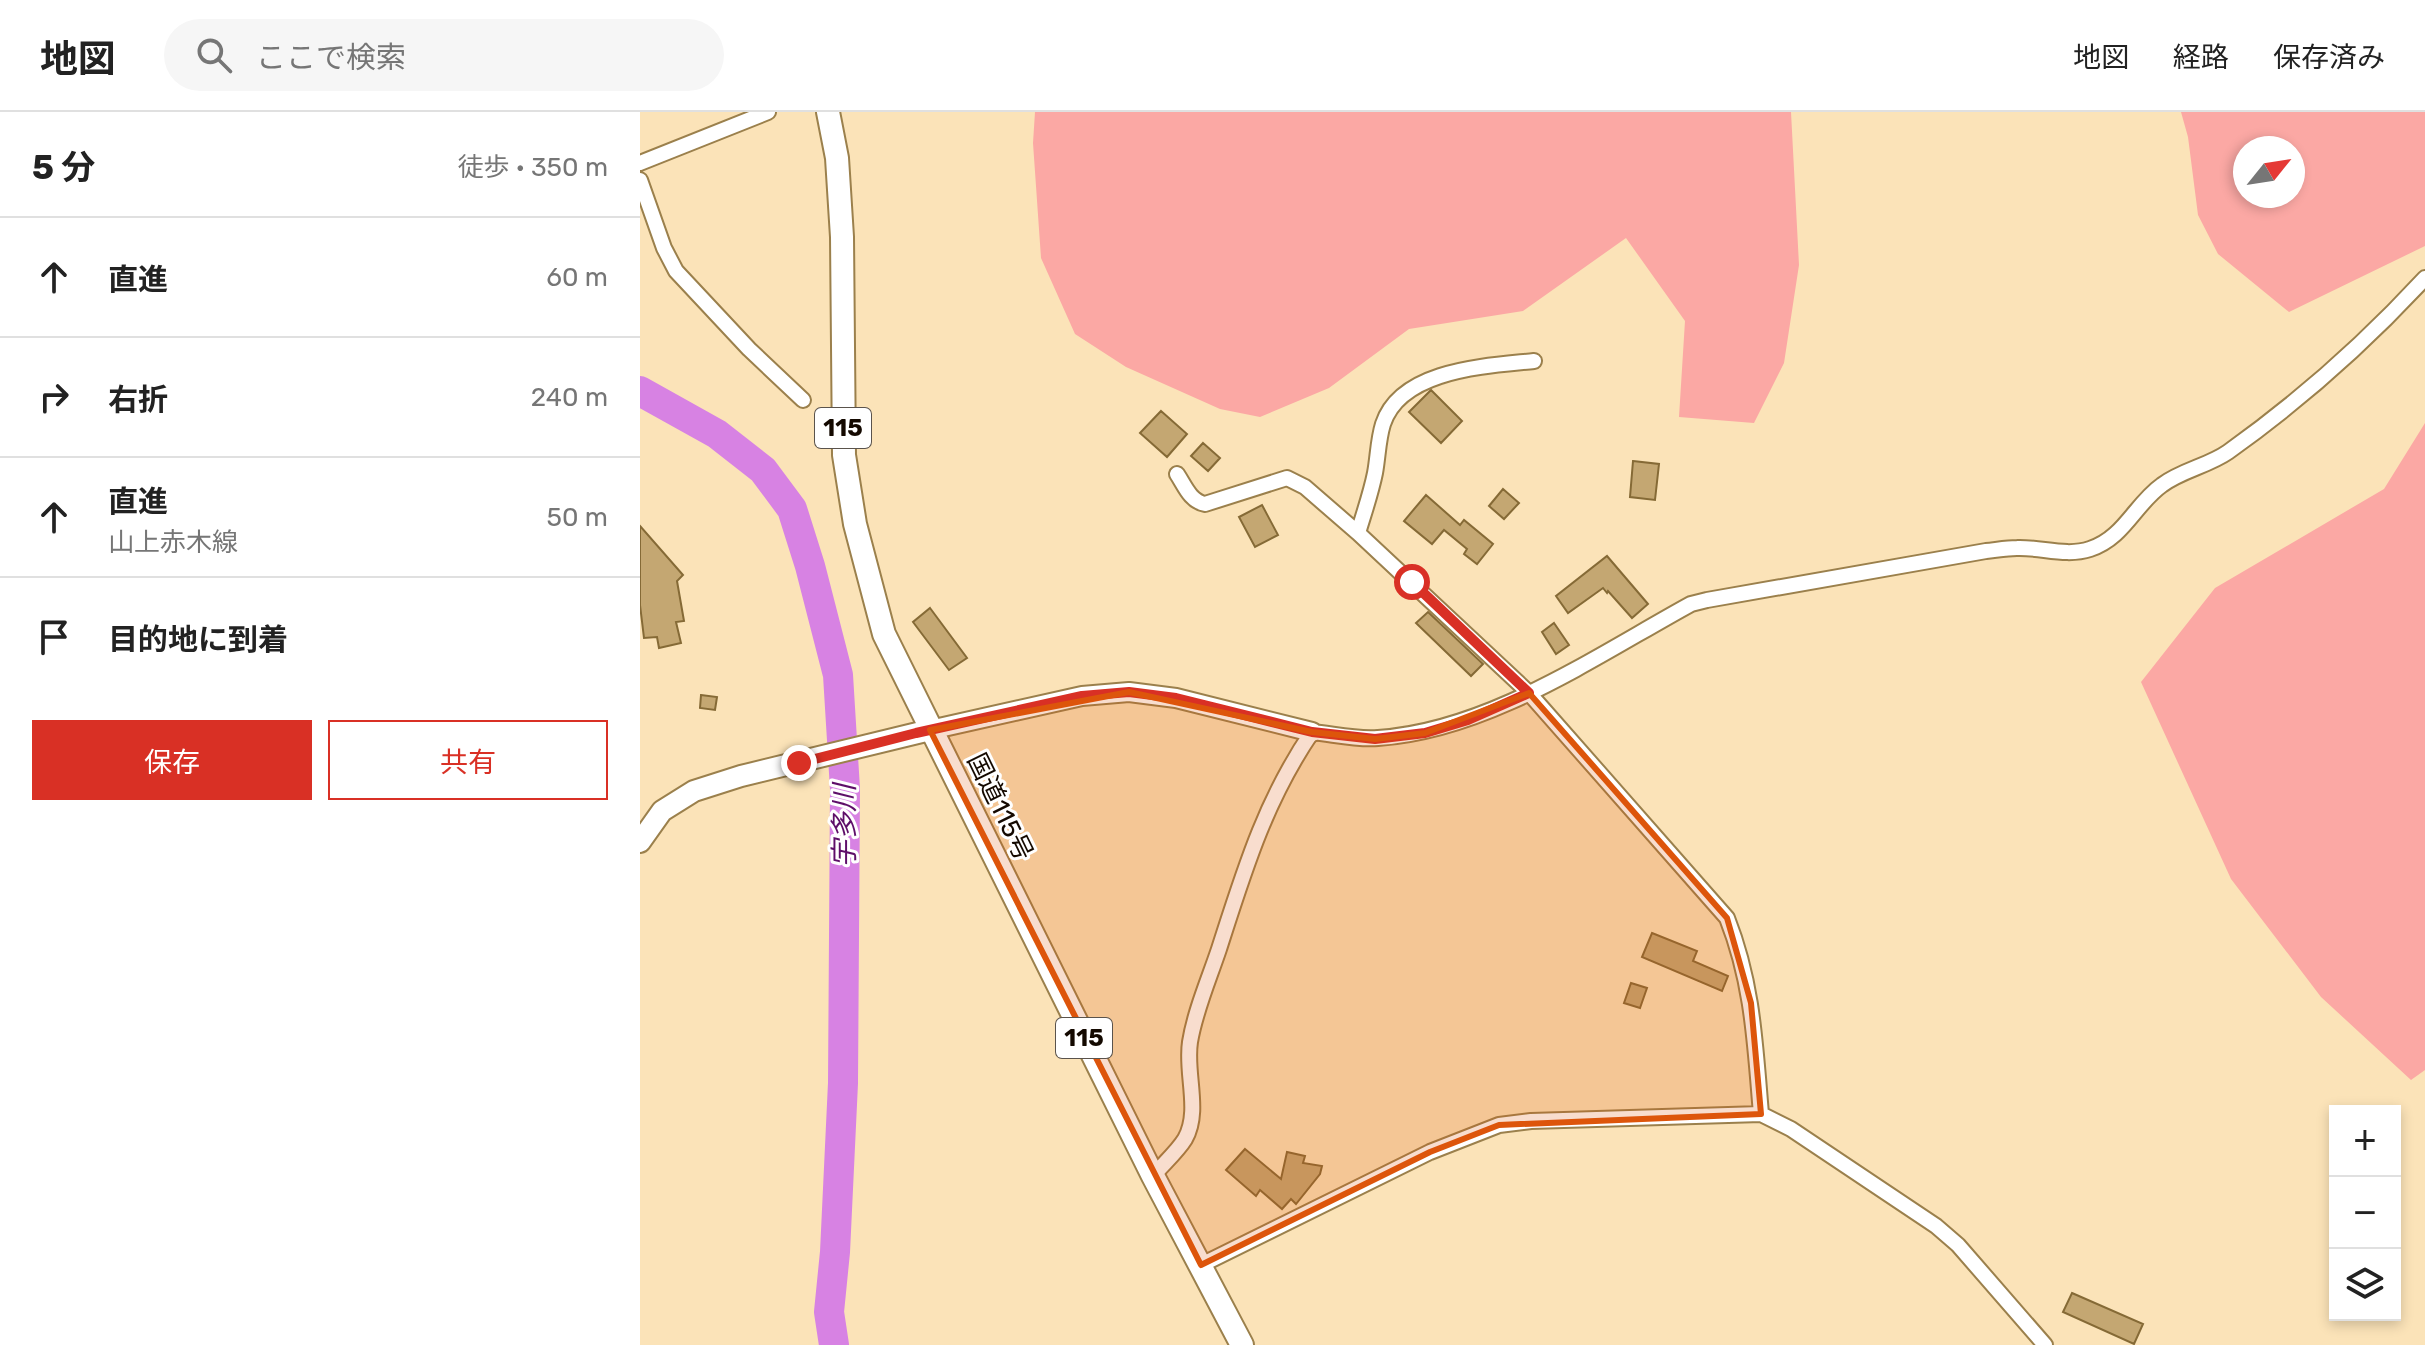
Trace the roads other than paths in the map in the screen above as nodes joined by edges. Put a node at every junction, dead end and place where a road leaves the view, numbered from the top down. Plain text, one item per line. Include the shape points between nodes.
1 (768, 112) edge
2 (828, 112) edge
3 (640, 163) edge
4 (640, 180) edge
5 (2425, 278) edge
6 (1534, 361) dead end
7 (803, 400) dead end
8 (1177, 474) dead end
9 (1358, 533) junction
10 (1529, 693) junction
11 (923, 731) junction
12 (1312, 732) junction
13 (648, 818) edge
14 (640, 842) edge
15 (1761, 1114) junction
16 (1153, 1176) junction
17 (1201, 1265) junction
18 (1242, 1345) edge
19 (2045, 1345) edge

1 - 3 street
2 - 11 highway, 国道115号 / 115 via 842,237 844,455 855,524 884,634
4 - 7 street via 676,271
5 - 10 street via 2333,370 2225,454 2161,485 2103,543 2068,552 1986,551 1691,604
6 - 9 street via 1445,374 1394,403 1383,423
8 - 9 street via 1191,497 1205,504 1287,478
9 - 10 street
10 - 12 street via 1425,733 1375,739
10 - 15 street via 1727,918 1751,1003
11 - 12 street via 1082,696 1129,692 1176,698
11 - 13 main road via 741,776 694,791
11 - 16 highway, 国道115号 / 115
12 - 16 street via 1286,769 1256,837 1189,1043 1188,1132
13 - 14 main road
15 - 17 street via 1499,1125 1430,1152
15 - 19 street via 1936,1226
16 - 17 highway, 国道115号 / 115
17 - 18 highway, 国道115号 / 115

